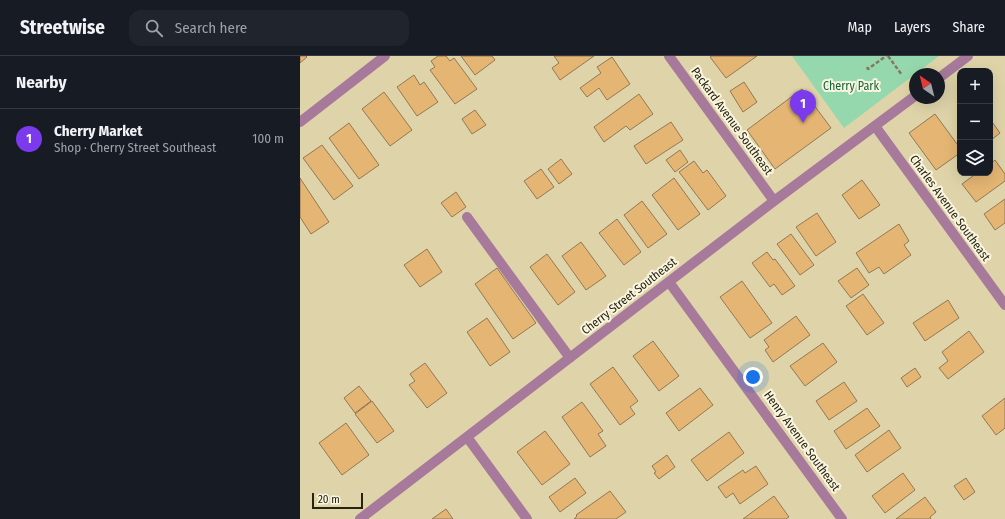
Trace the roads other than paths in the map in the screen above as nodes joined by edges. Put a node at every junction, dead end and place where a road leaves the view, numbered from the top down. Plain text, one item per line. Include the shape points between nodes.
1 (385, 56) edge
2 (669, 56) edge
3 (968, 56) edge
4 (945, 73) edge
5 (909, 100) edge
6 (300, 122) edge
7 (875, 126) junction
8 (774, 201) junction
9 (466, 217) dead end
10 (669, 282) junction
11 (1005, 305) edge
12 (570, 358) junction
13 (467, 437) junction
14 (360, 519) edge
15 (527, 519) edge
16 (842, 519) edge

1 - 6 street
2 - 8 street, Packard Avenue Southeast
3 - 4 street
5 - 7 street, Cherry Street Southeast
7 - 8 street, Cherry Street Southeast
7 - 11 street, Charles Avenue Southeast
8 - 10 street, Cherry Street Southeast
9 - 12 street
10 - 12 street, Cherry Street Southeast
10 - 16 street, Henry Avenue Southeast
12 - 13 street, Cherry Street Southeast
13 - 14 street, Cherry Street Southeast
13 - 15 street

